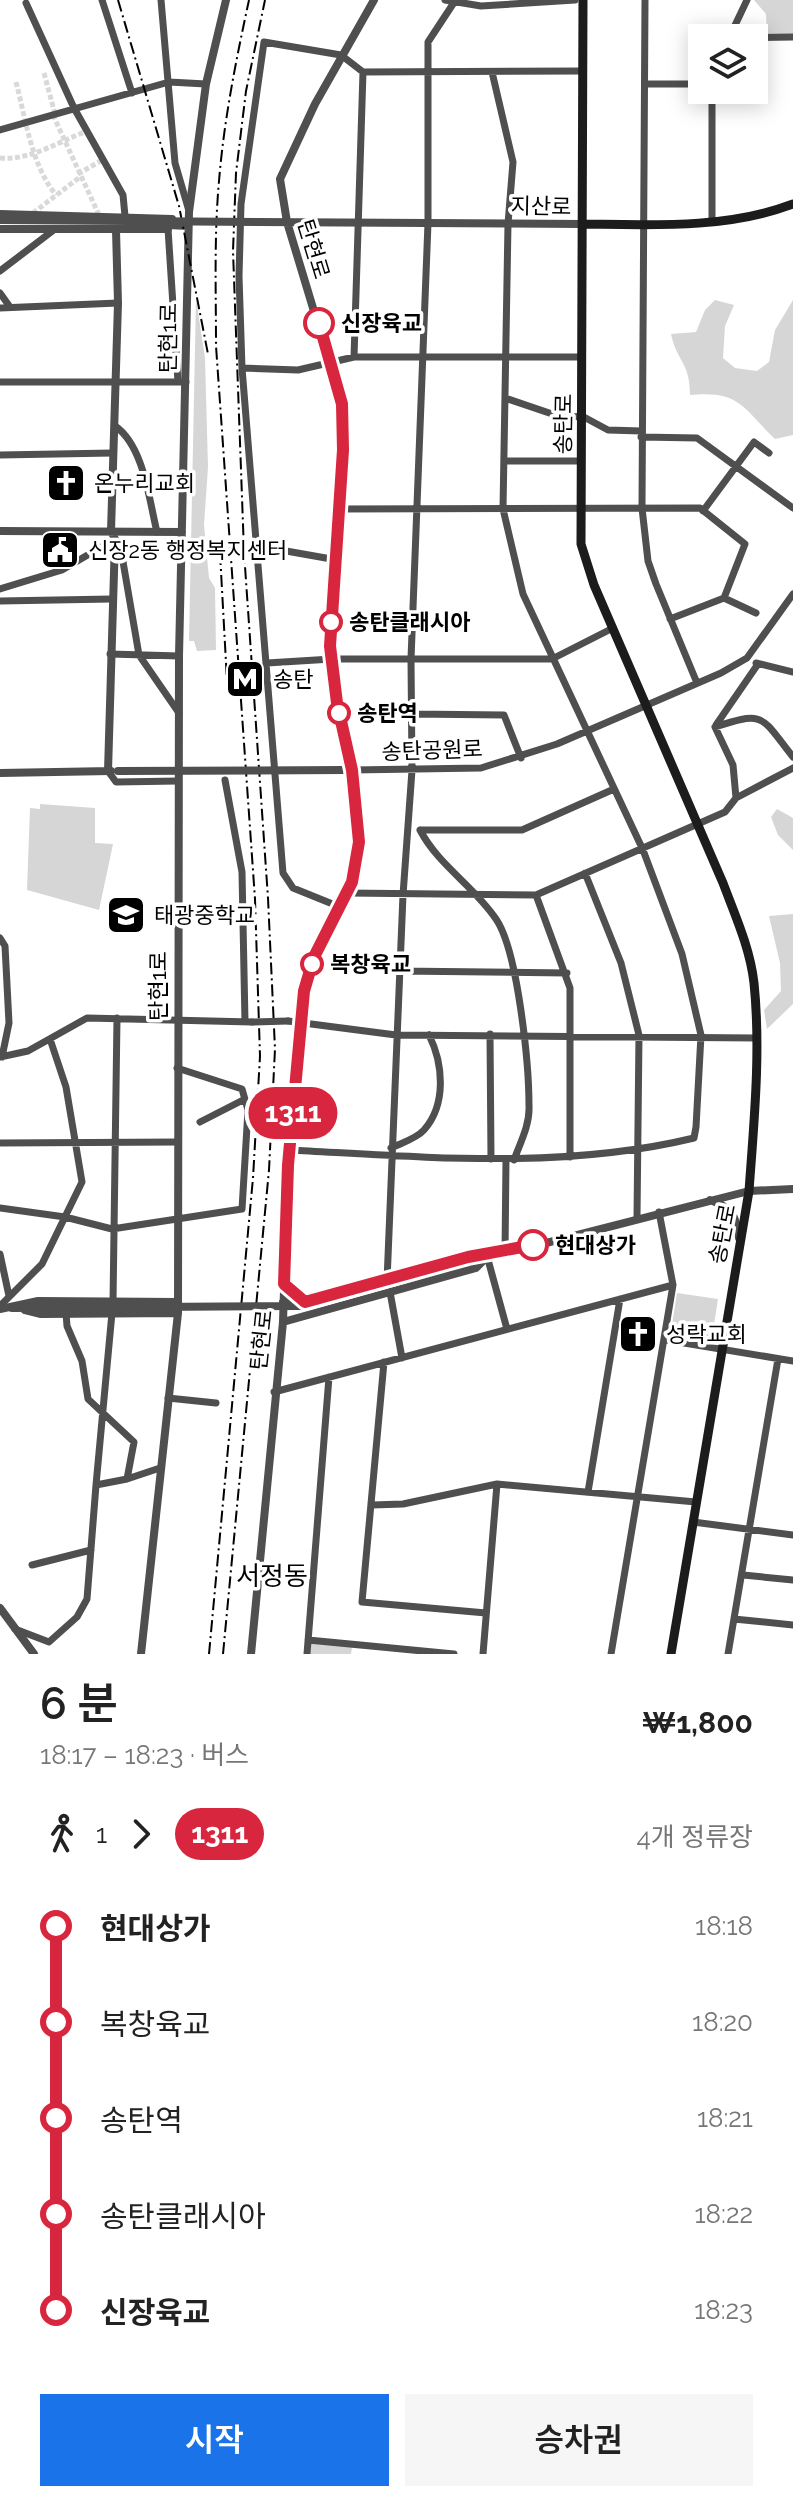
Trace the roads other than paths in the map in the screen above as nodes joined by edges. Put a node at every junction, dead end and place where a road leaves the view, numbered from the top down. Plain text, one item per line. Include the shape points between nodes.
1 (102, 0) edge
2 (161, 0) edge
3 (226, 0) edge
4 (374, 0) edge
5 (575, 0) edge
6 (583, 0) edge
7 (645, 0) edge
8 (747, 0) edge
9 (449, 2) edge
10 (26, 3) dead end
11 (736, 24) edge
12 (768, 37) edge
13 (793, 37) edge
14 (341, 55) junction
15 (583, 71) junction
16 (363, 72) junction
17 (428, 72) junction
18 (492, 72) junction
19 (169, 82) junction
20 (206, 84) junction
21 (645, 84) junction
22 (688, 84) edge
23 (132, 93) junction
24 (712, 104) edge
25 (74, 108) junction
26 (0, 130) edge
27 (793, 204) edge
28 (125, 216) junction
29 (0, 217) edge
30 (189, 219) junction
31 (287, 222) junction
32 (358, 222) junction
33 (712, 222) junction
34 (428, 223) junction
35 (508, 224) junction
36 (583, 224) junction
37 (644, 225) junction
38 (0, 229) edge
39 (55, 229) junction
40 (168, 229) junction
41 (116, 230) junction
42 (0, 271) edge
43 (0, 293) edge
44 (118, 303) junction
45 (10, 307) junction
46 (0, 308) edge
47 (354, 357) junction
48 (422, 357) junction
49 (505, 357) junction
50 (582, 357) junction
51 (331, 363) junction
52 (242, 368) junction
53 (116, 381) junction
54 (0, 382) edge
55 (182, 382) junction
56 (505, 398) junction
57 (582, 416) junction
58 (115, 426) junction
59 (641, 434) junction
60 (113, 453) junction
61 (769, 453) dead end
62 (0, 455) edge
63 (504, 461) junction
64 (581, 461) junction
65 (738, 466) junction
66 (642, 508) junction
67 (793, 508) edge
68 (340, 509) junction
69 (417, 509) junction
70 (503, 509) junction
71 (580, 509) junction
72 (702, 510) junction
73 (0, 531) edge
74 (157, 532) junction
75 (182, 532) junction
76 (113, 535) junction
77 (258, 546) junction
78 (337, 560) junction
79 (0, 589) edge
80 (793, 594) edge
81 (724, 598) junction
82 (111, 599) junction
83 (0, 601) edge
84 (756, 613) dead end
85 (670, 619) junction
86 (613, 628) junction
87 (110, 654) junction
88 (139, 655) junction
89 (179, 656) junction
90 (747, 658) junction
91 (332, 659) junction
92 (411, 659) junction
93 (552, 659) junction
94 (267, 663) junction
95 (758, 664) junction
96 (793, 672) edge
97 (697, 683) junction
98 (645, 706) junction
99 (179, 713) junction
100 (412, 714) junction
101 (715, 727) junction
102 (588, 730) junction
103 (793, 757) edge
104 (521, 758) junction
105 (793, 768) edge
106 (348, 770) junction
107 (412, 770) junction
108 (108, 771) junction
109 (0, 773) edge
110 (225, 780) dead end
111 (178, 781) junction
112 (614, 789) junction
113 (736, 798) junction
114 (698, 826) junction
115 (410, 830) junction
116 (420, 830) junction
117 (643, 850) junction
118 (585, 873) junction
119 (346, 893) junction
120 (403, 895) junction
121 (479, 895) junction
122 (536, 895) junction
123 (340, 907) junction
124 (0, 938) edge
125 (399, 971) junction
126 (515, 972) junction
127 (567, 973) junction
128 (117, 1018) junction
129 (176, 1019) junction
130 (301, 1021) junction
131 (248, 1022) junction
132 (490, 1034) junction
133 (521, 1034) junction
134 (568, 1034) junction
135 (396, 1035) junction
136 (429, 1035) junction
137 (639, 1035) junction
138 (701, 1035) junction
139 (756, 1038) junction
140 (50, 1039) junction
141 (1, 1057) edge
142 (177, 1068) junction
143 (245, 1099) junction
144 (200, 1122) dead end
145 (178, 1142) junction
146 (0, 1143) edge
147 (76, 1143) junction
148 (115, 1143) junction
149 (290, 1150) junction
150 (391, 1151) junction
151 (640, 1151) junction
152 (570, 1157) junction
153 (491, 1159) junction
154 (510, 1159) junction
155 (793, 1189) edge
156 (749, 1191) junction
157 (710, 1200) junction
158 (0, 1208) edge
159 (659, 1212) junction
160 (65, 1217) junction
161 (637, 1217) junction
162 (178, 1218) junction
163 (112, 1229) junction
164 (739, 1238) junction
165 (505, 1253) junction
166 (0, 1254) edge
167 (487, 1256) junction
168 (387, 1281) junction
169 (284, 1284) junction
170 (673, 1285) junction
171 (390, 1292) junction
172 (9, 1296) junction
173 (620, 1299) junction
174 (113, 1302) junction
175 (177, 1302) junction
176 (283, 1302) junction
177 (305, 1302) junction
178 (0, 1307) edge
179 (12, 1308) junction
180 (66, 1313) junction
181 (112, 1313) junction
182 (178, 1313) junction
183 (283, 1322) junction
184 (507, 1329) junction
185 (666, 1340) junction
186 (721, 1350) junction
187 (402, 1358) junction
188 (778, 1359) junction
189 (793, 1361) edge
190 (384, 1362) junction
191 (329, 1377) junction
192 (274, 1392) junction
193 (168, 1398) junction
194 (216, 1403) dead end
195 (102, 1414) junction
196 (160, 1468) junction
197 (127, 1479) junction
198 (497, 1484) junction
199 (96, 1485) junction
200 (588, 1492) junction
201 (638, 1496) junction
202 (696, 1502) junction
203 (372, 1505) junction
204 (693, 1522) junction
205 (751, 1530) junction
206 (793, 1535) edge
207 (91, 1550) junction
208 (32, 1565) dead end
209 (743, 1575) junction
210 (793, 1580) edge
211 (0, 1608) edge
212 (486, 1613) junction
213 (734, 1619) junction
214 (793, 1625) edge
215 (15, 1629) junction
216 (308, 1640) junction
217 (34, 1654) edge
218 (141, 1654) edge
219 (251, 1654) edge
220 (307, 1654) edge
221 (454, 1654) edge
222 (483, 1654) edge
223 (611, 1654) edge
224 (671, 1654) edge
225 (728, 1654) edge

1 - 23 street
2 - 19 street
3 - 20 street, 탄현1로
4 - 14 street, 탄현로
5 - 9 street via 499,6
6 - 15 main road, 송탄로
7 - 21 street
8 - 11 street
9 - 17 street via 428,42
10 - 25 street
12 - 13 street
14 - 16 street
14 - 31 street, 탄현로 via 280,179
14 - 52 street via 264,42 241,223
15 - 18 street
15 - 36 main road, 송탄로
16 - 17 street
16 - 32 street
17 - 18 street
17 - 34 street
18 - 35 street via 513,162
19 - 20 street
19 - 23 street
19 - 30 street via 175,163
20 - 30 street, 탄현1로
21 - 22 street
21 - 37 street
23 - 25 street
24 - 33 street
25 - 26 street
25 - 28 street via 118,184
27 - 33 main road, 지산로
28 - 29 street
28 - 30 street
29 - 31 street, 지산로, bridge
30 - 40 street
30 - 55 street, 탄현1로
31 - 32 street, 지산로
31 - 51 street, 탄현로
32 - 34 street, 지산로
32 - 47 street
33 - 37 main road, 지산로
34 - 35 street, 지산로
34 - 48 street
35 - 36 street, 지산로
35 - 49 street
36 - 37 main road, 지산로
36 - 50 main road, 송탄로
37 - 59 street
38 - 39 street
39 - 41 street
39 - 42 street
40 - 41 street
40 - 55 street
41 - 44 street
43 - 45 street
44 - 45 street
44 - 53 street
45 - 46 street
47 - 48 street
47 - 51 street
48 - 49 street
48 - 69 street
49 - 50 street
49 - 56 street
50 - 57 main road, 송탄로
51 - 52 street via 298,370
51 - 68 street, 탄현로 via 342,404
52 - 77 street
53 - 54 street
53 - 55 street
53 - 58 street
55 - 75 street, 탄현1로
56 - 57 street via 564,418
56 - 63 street
57 - 59 street via 608,430
57 - 64 main road, 송탄로
58 - 60 street
58 - 74 street via 140,464
59 - 65 street via 697,438
59 - 66 street
60 - 62 street
60 - 76 street
61 - 65 street via 754,442
63 - 64 street
63 - 70 street
64 - 71 main road, 송탄로
65 - 67 street
65 - 72 street
66 - 71 street
66 - 72 street
66 - 85 street via 648,561
68 - 69 street
68 - 78 street, 탄현로
69 - 70 street
69 - 92 street
70 - 71 street
70 - 93 street via 523,594
71 - 86 main road, 송탄로 via 581,544
72 - 81 street via 745,544
73 - 76 street
74 - 75 street
74 - 76 street
75 - 89 street, 탄현1로
76 - 79 street via 62,570
76 - 82 street
76 - 88 street via 121,550
77 - 78 street
77 - 94 street
78 - 91 street, 탄현로
80 - 90 street, 송탄공원로
81 - 84 street
81 - 85 street
82 - 83 street
82 - 87 street
85 - 97 street
86 - 93 street
86 - 98 main road, 송탄로
87 - 88 street
87 - 108 street
88 - 89 street
88 - 99 street
89 - 99 street, 탄현1로
90 - 95 street
90 - 97 street, 송탄공원로
91 - 92 street
91 - 94 street
91 - 106 street, 탄현로
92 - 93 street
92 - 100 street
93 - 102 street
94 - 123 street via 283,873 293,888
95 - 96 street
95 - 101 street
97 - 98 street, 송탄공원로
98 - 102 street, 송탄공원로
98 - 114 main road, 송탄로
99 - 111 street, 탄현1로
100 - 104 street via 504,715
100 - 107 street
101 - 103 street via 748,716 763,719
101 - 113 street via 733,765
102 - 104 street, 송탄공원로
102 - 112 street
104 - 107 street, 송탄공원로 via 481,768
105 - 113 street
106 - 107 street, 송탄공원로
106 - 108 street, 송탄공원로, bridge
106 - 119 street, 탄현로 via 359,852
107 - 115 street
108 - 109 street, 송탄공원로
108 - 111 street via 116,782
110 - 131 street via 242,872
111 - 129 street, 탄현1로
112 - 116 street via 522,830
112 - 117 street
113 - 114 street via 725,812
114 - 117 street
114 - 139 main road, 송탄로 via 742,933 754,981
115 - 116 street
115 - 120 street
116 - 121 street via 446,867
117 - 118 street
117 - 138 street via 682,954
118 - 122 street
118 - 137 street via 621,963
119 - 120 street
119 - 123 street, 탄현로
120 - 121 street
120 - 125 street
121 - 122 street
121 - 126 street via 500,925
122 - 127 street
123 - 130 street, 탄현로 via 314,957
124 - 141 street via 5,946 9,1023
125 - 126 street
125 - 135 street
126 - 127 street
126 - 133 street
127 - 134 street
128 - 129 street
128 - 140 street via 87,1018
128 - 148 street
129 - 131 street
129 - 142 street, 탄현1로
130 - 131 street, bridge
130 - 135 street
130 - 149 street, 탄현로
132 - 133 street
132 - 136 street
132 - 153 street
133 - 134 street
133 - 154 street via 530,1108
134 - 137 street
134 - 152 street
135 - 136 street
135 - 150 street
136 - 150 street via 440,1055 442,1087 424,1130
137 - 138 street
137 - 151 street
138 - 139 street
138 - 151 street via 694,1138
139 - 156 main road, 송탄로
140 - 141 street
140 - 147 street
142 - 143 street via 242,1089
142 - 145 street, 탄현1로
143 - 144 street
143 - 162 street via 242,1209
145 - 148 street
145 - 162 street, 탄현1로
146 - 147 street
147 - 148 street
147 - 160 street via 82,1182
148 - 163 street
149 - 150 street
149 - 169 street, 탄현로
150 - 153 street
150 - 168 street
151 - 152 street
151 - 161 street
152 - 154 street
153 - 154 street
154 - 165 street
155 - 156 street
156 - 157 street
156 - 164 main road, 송탄로
157 - 159 street
157 - 164 street via 736,1216
158 - 160 street
159 - 161 street
159 - 170 street
160 - 163 street
160 - 172 street via 42,1264
161 - 165 street
162 - 163 street
162 - 175 street, 탄현1로
163 - 174 street
164 - 186 main road, 송탄로
165 - 167 street
166 - 172 street
167 - 168 street
167 - 171 street via 476,1268
167 - 179 street, bridge via 300,1306
167 - 184 street
168 - 177 street
169 - 176 street, 탄현로
169 - 177 street
170 - 173 street
170 - 185 street
171 - 183 street
171 - 187 street
172 - 178 street
173 - 184 street
173 - 200 street
174 - 175 street
174 - 179 street via 38,1301
174 - 181 street
175 - 182 street, 탄현1로
176 - 177 street
176 - 183 street, 탄현로
178 - 179 street
179 - 180 street
180 - 181 street
180 - 195 street via 88,1399
181 - 182 street
181 - 195 street
182 - 193 street, 탄현1로
183 - 192 street, 탄현로
184 - 187 street
185 - 186 street
185 - 201 street
186 - 188 street
186 - 202 main road, 송탄로
187 - 190 street
188 - 189 street
188 - 205 street
190 - 191 street
190 - 203 street
191 - 192 street
191 - 216 street
192 - 219 street, 탄현로
193 - 194 street
193 - 196 street, 탄현1로
195 - 197 street via 134,1442
195 - 199 street
196 - 197 street
196 - 218 street, 탄현1로
197 - 199 street
198 - 200 street
198 - 203 street via 403,1504
198 - 212 street
199 - 207 street
200 - 201 street
201 - 202 street
201 - 223 street
202 - 204 main road, 송탄로
203 - 212 street via 362,1602
204 - 205 street
204 - 224 main road, 송탄로
205 - 206 street
205 - 209 street
207 - 208 street
207 - 215 street via 87,1599 77,1617 49,1642
209 - 210 street
209 - 213 street
211 - 215 street
212 - 222 street
213 - 214 street
213 - 225 street
215 - 217 street
216 - 220 street
216 - 221 street

